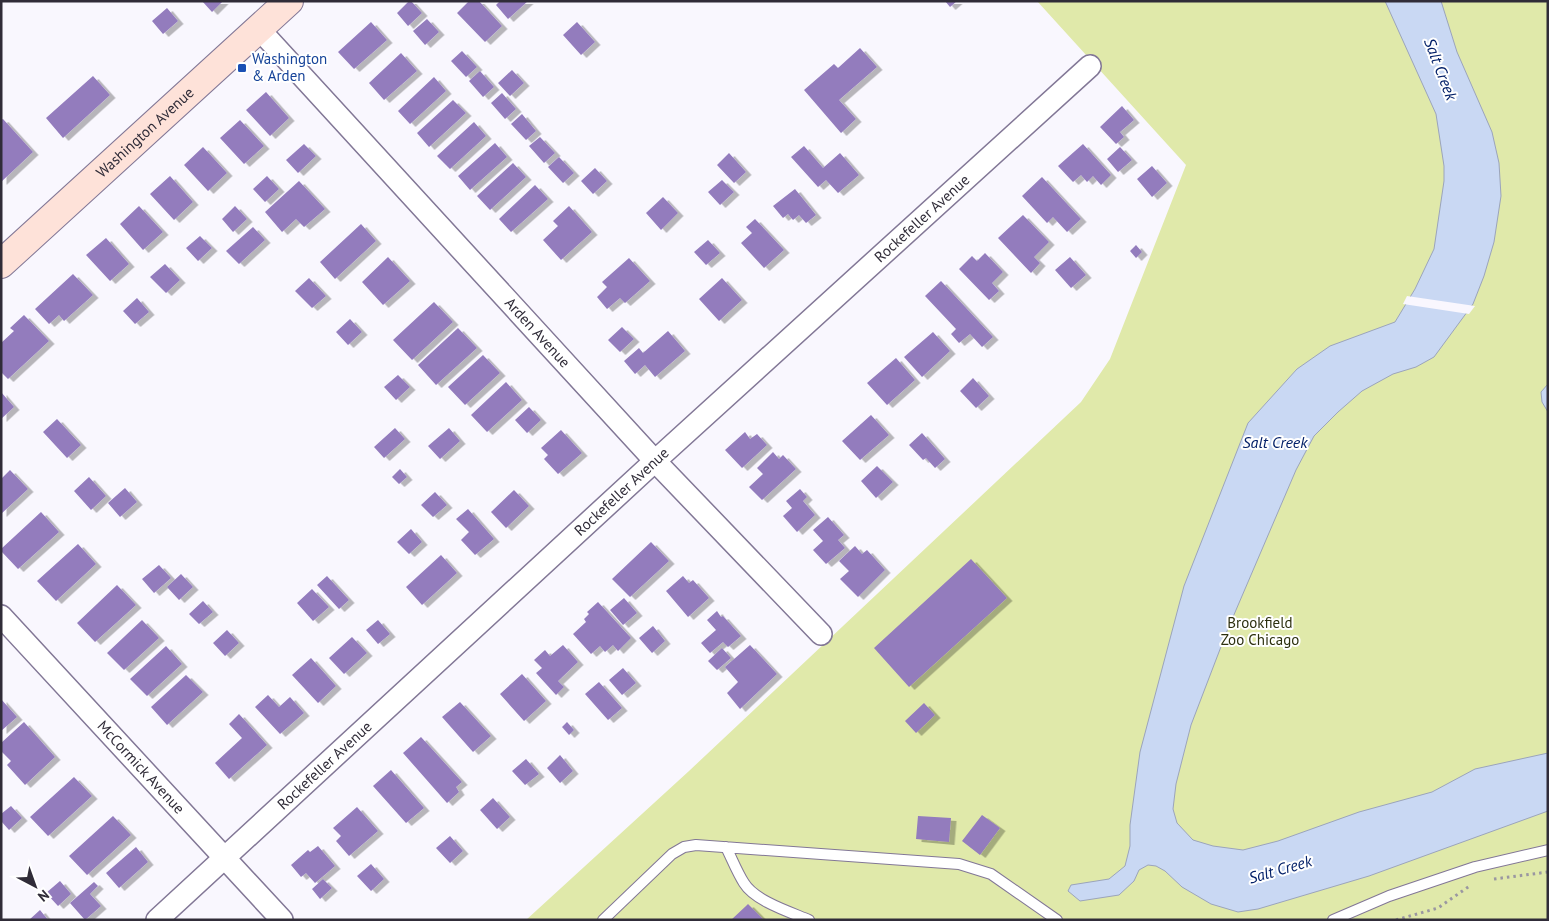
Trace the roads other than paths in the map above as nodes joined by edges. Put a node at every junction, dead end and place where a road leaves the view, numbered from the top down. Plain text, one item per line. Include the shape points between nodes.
1 (289, 1) edge
2 (259, 29) junction
3 (1090, 66) dead end
4 (1, 264) edge
5 (655, 461) junction
6 (1, 616) edge
7 (820, 634) dead end
8 (726, 847) junction
9 (1548, 850) edge
10 (224, 859) junction
11 (157, 920) edge
12 (282, 920) edge
13 (603, 920) edge
14 (809, 920) edge
15 (1057, 920) edge
16 (1333, 920) edge

1 - 2 street, Washington Avenue
2 - 4 street, Washington Avenue
2 - 5 street, Arden Avenue
3 - 5 street, Rockefeller Avenue
5 - 7 street, Arden Avenue
5 - 10 street, Rockefeller Avenue
6 - 10 street, McCormick Avenue
8 - 13 lane via 696,845 672,854
8 - 14 lane via 745,885 757,896
8 - 15 lane via 959,864 991,874
9 - 16 lane via 1475,867 1389,896
10 - 11 street, Rockefeller Avenue
10 - 12 street, McCormick Avenue

